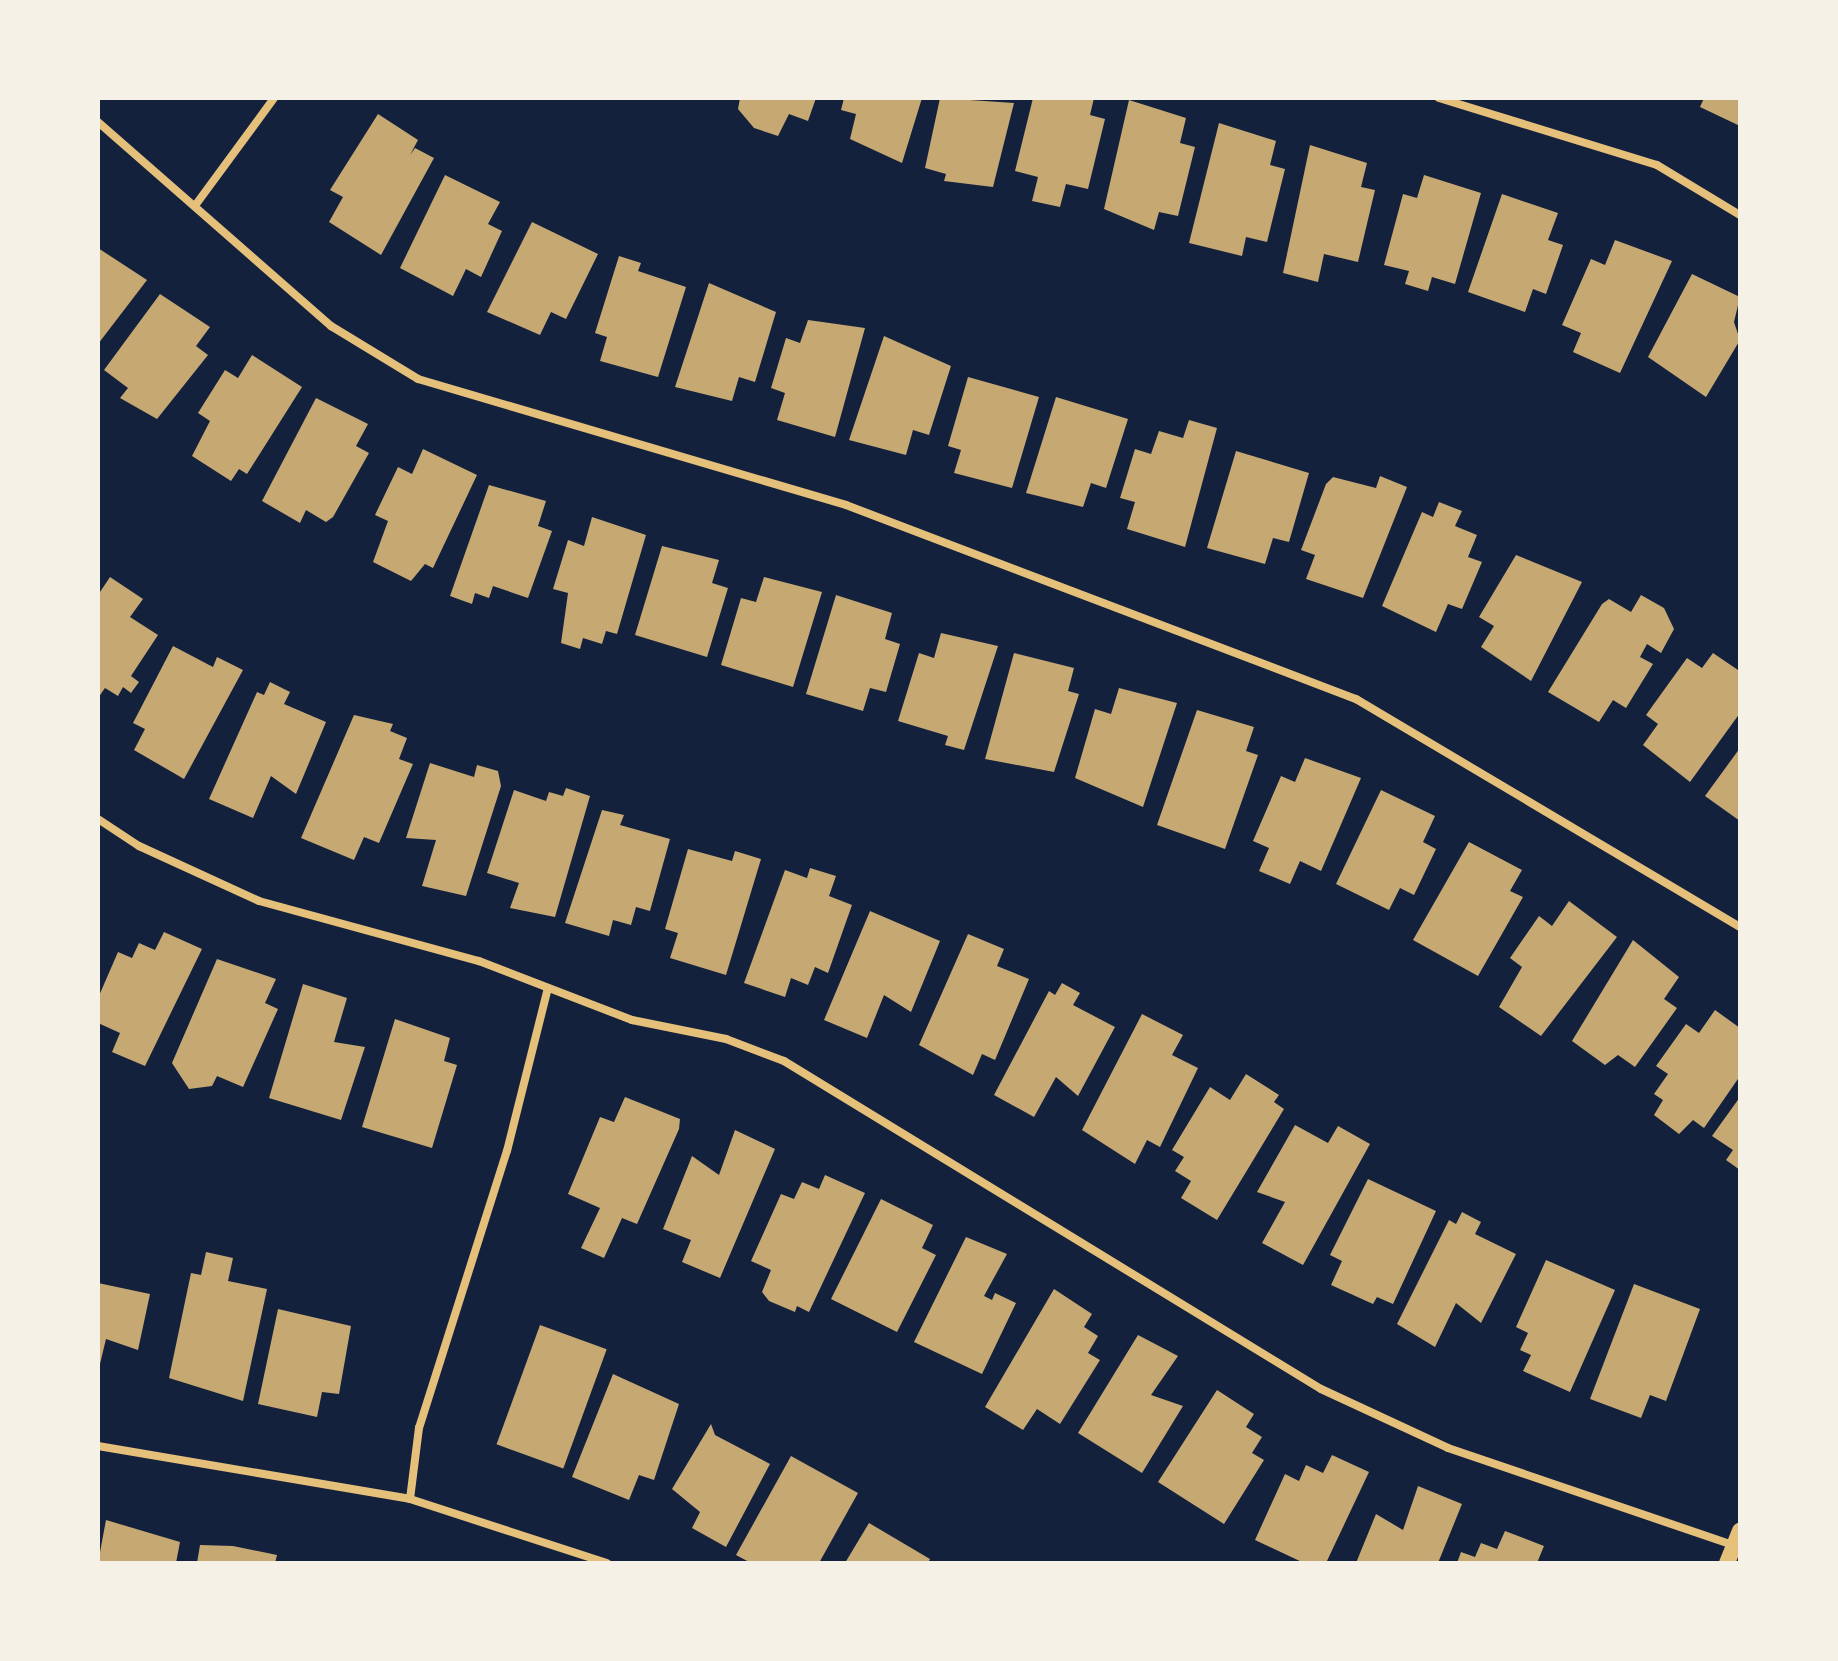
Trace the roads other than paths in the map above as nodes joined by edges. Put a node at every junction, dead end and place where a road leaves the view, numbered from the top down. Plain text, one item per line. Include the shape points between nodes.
1 (274, 98) edge
2 (1439, 98) edge
3 (98, 122) edge
4 (197, 203) junction
5 (1740, 215) edge
6 (98, 819) edge
7 (1740, 927) edge
8 (548, 988) junction
9 (98, 1446) edge
10 (410, 1499) junction
11 (1738, 1542) edge
12 (607, 1563) edge
13 (1727, 1563) edge

1 - 4 street
2 - 5 street via 1657,165
3 - 4 street
4 - 7 street via 331,326 418,379 846,505 1356,699
6 - 8 street via 139,846 259,901
8 - 10 street via 507,1151 419,1428
8 - 11 street via 632,1020 726,1039 784,1061 1363,1409 1448,1448
9 - 10 street
10 - 12 street
11 - 13 main road

